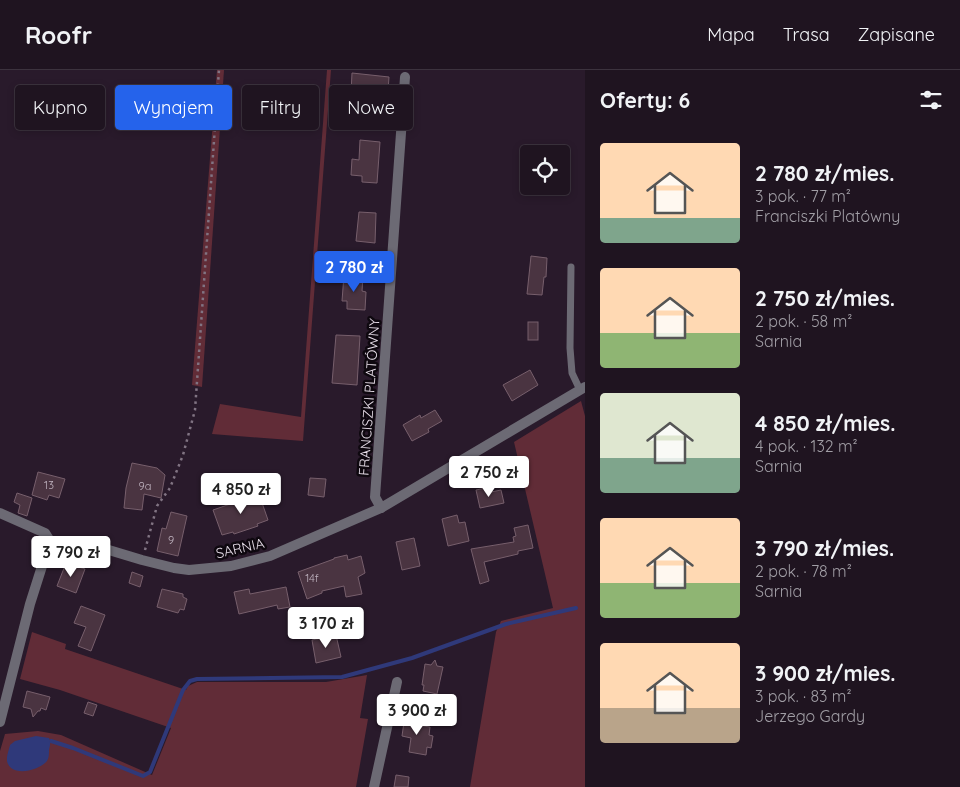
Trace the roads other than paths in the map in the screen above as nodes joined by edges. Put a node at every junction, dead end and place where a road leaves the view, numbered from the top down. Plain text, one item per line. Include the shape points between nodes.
1 (405, 78) dead end
2 (571, 268) dead end
3 (583, 388) edge
4 (381, 508) junction
5 (0, 513) edge
6 (50, 540) junction
7 (397, 682) dead end
8 (3, 700) edge
9 (0, 722) edge
10 (374, 787) edge

1 - 4 street, FRANCISZKI PLATÓWNY via 375,498
2 - 3 lane via 572,373
3 - 4 street, SARNIA
4 - 6 street, SARNIA via 270,556 217,568 174,568 79,541
5 - 6 street via 45,533
6 - 8 street
7 - 10 street
8 - 9 street

